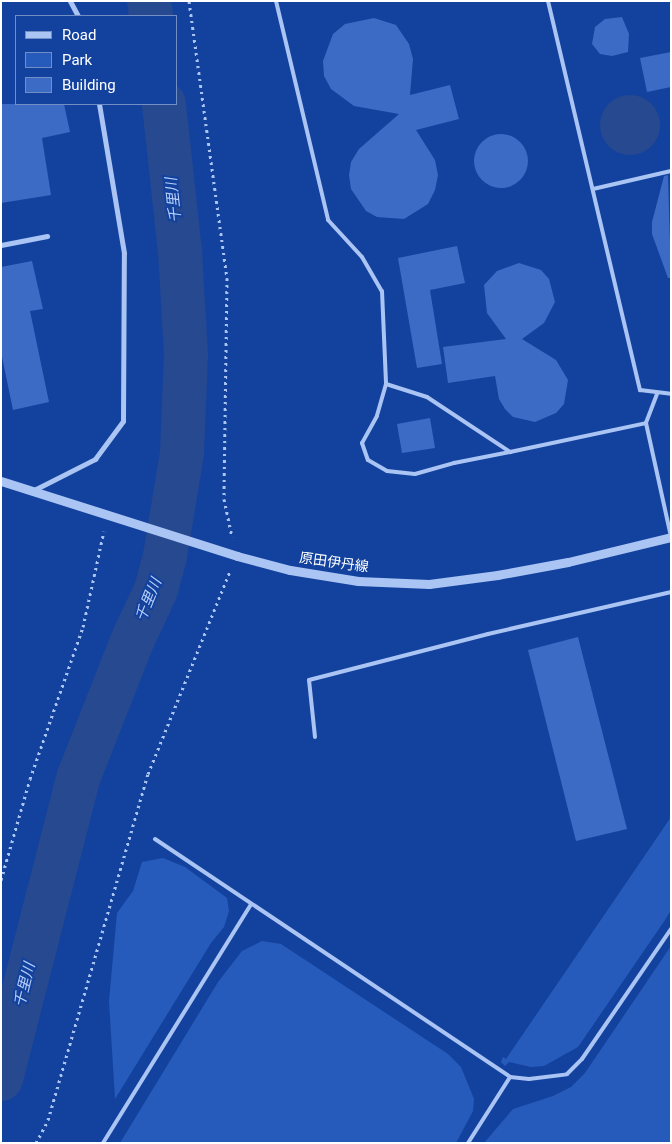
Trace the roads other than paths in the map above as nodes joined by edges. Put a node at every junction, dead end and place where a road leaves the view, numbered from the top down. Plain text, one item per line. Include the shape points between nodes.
1 (70, 1) edge
2 (276, 1) edge
3 (548, 1) edge
4 (77, 15) edge
5 (99, 105) edge
6 (671, 171) edge
7 (592, 189) junction
8 (47, 236) dead end
9 (1, 245) edge
10 (386, 384) junction
11 (657, 394) junction
12 (671, 394) edge
13 (646, 423) junction
14 (510, 452) junction
15 (1, 481) edge
16 (32, 491) junction
17 (671, 537) edge
18 (671, 592) edge
19 (315, 737) dead end
20 (155, 840) dead end
21 (251, 904) junction
22 (671, 929) edge
23 (510, 1077) junction
24 (103, 1143) edge
25 (468, 1143) edge

1 - 4 street
2 - 10 lane via 328,220 362,257 382,291
3 - 7 lane
5 - 16 street via 124,253 123,420 95,458
6 - 7 lane
7 - 11 lane via 640,390
8 - 9 street
10 - 14 lane via 427,397
10 - 14 lane via 377,416 362,443 368,460 387,471 415,474
11 - 12 lane
11 - 13 lane
13 - 14 lane
13 - 17 lane
15 - 16 street, 原田伊丹線
16 - 17 street, 原田伊丹線 via 237,556 290,570 358,581 429,584 568,562
18 - 19 lane via 309,680
20 - 21 lane
21 - 23 lane
21 - 24 lane
22 - 23 lane via 582,1059 567,1074 529,1079
23 - 25 lane

